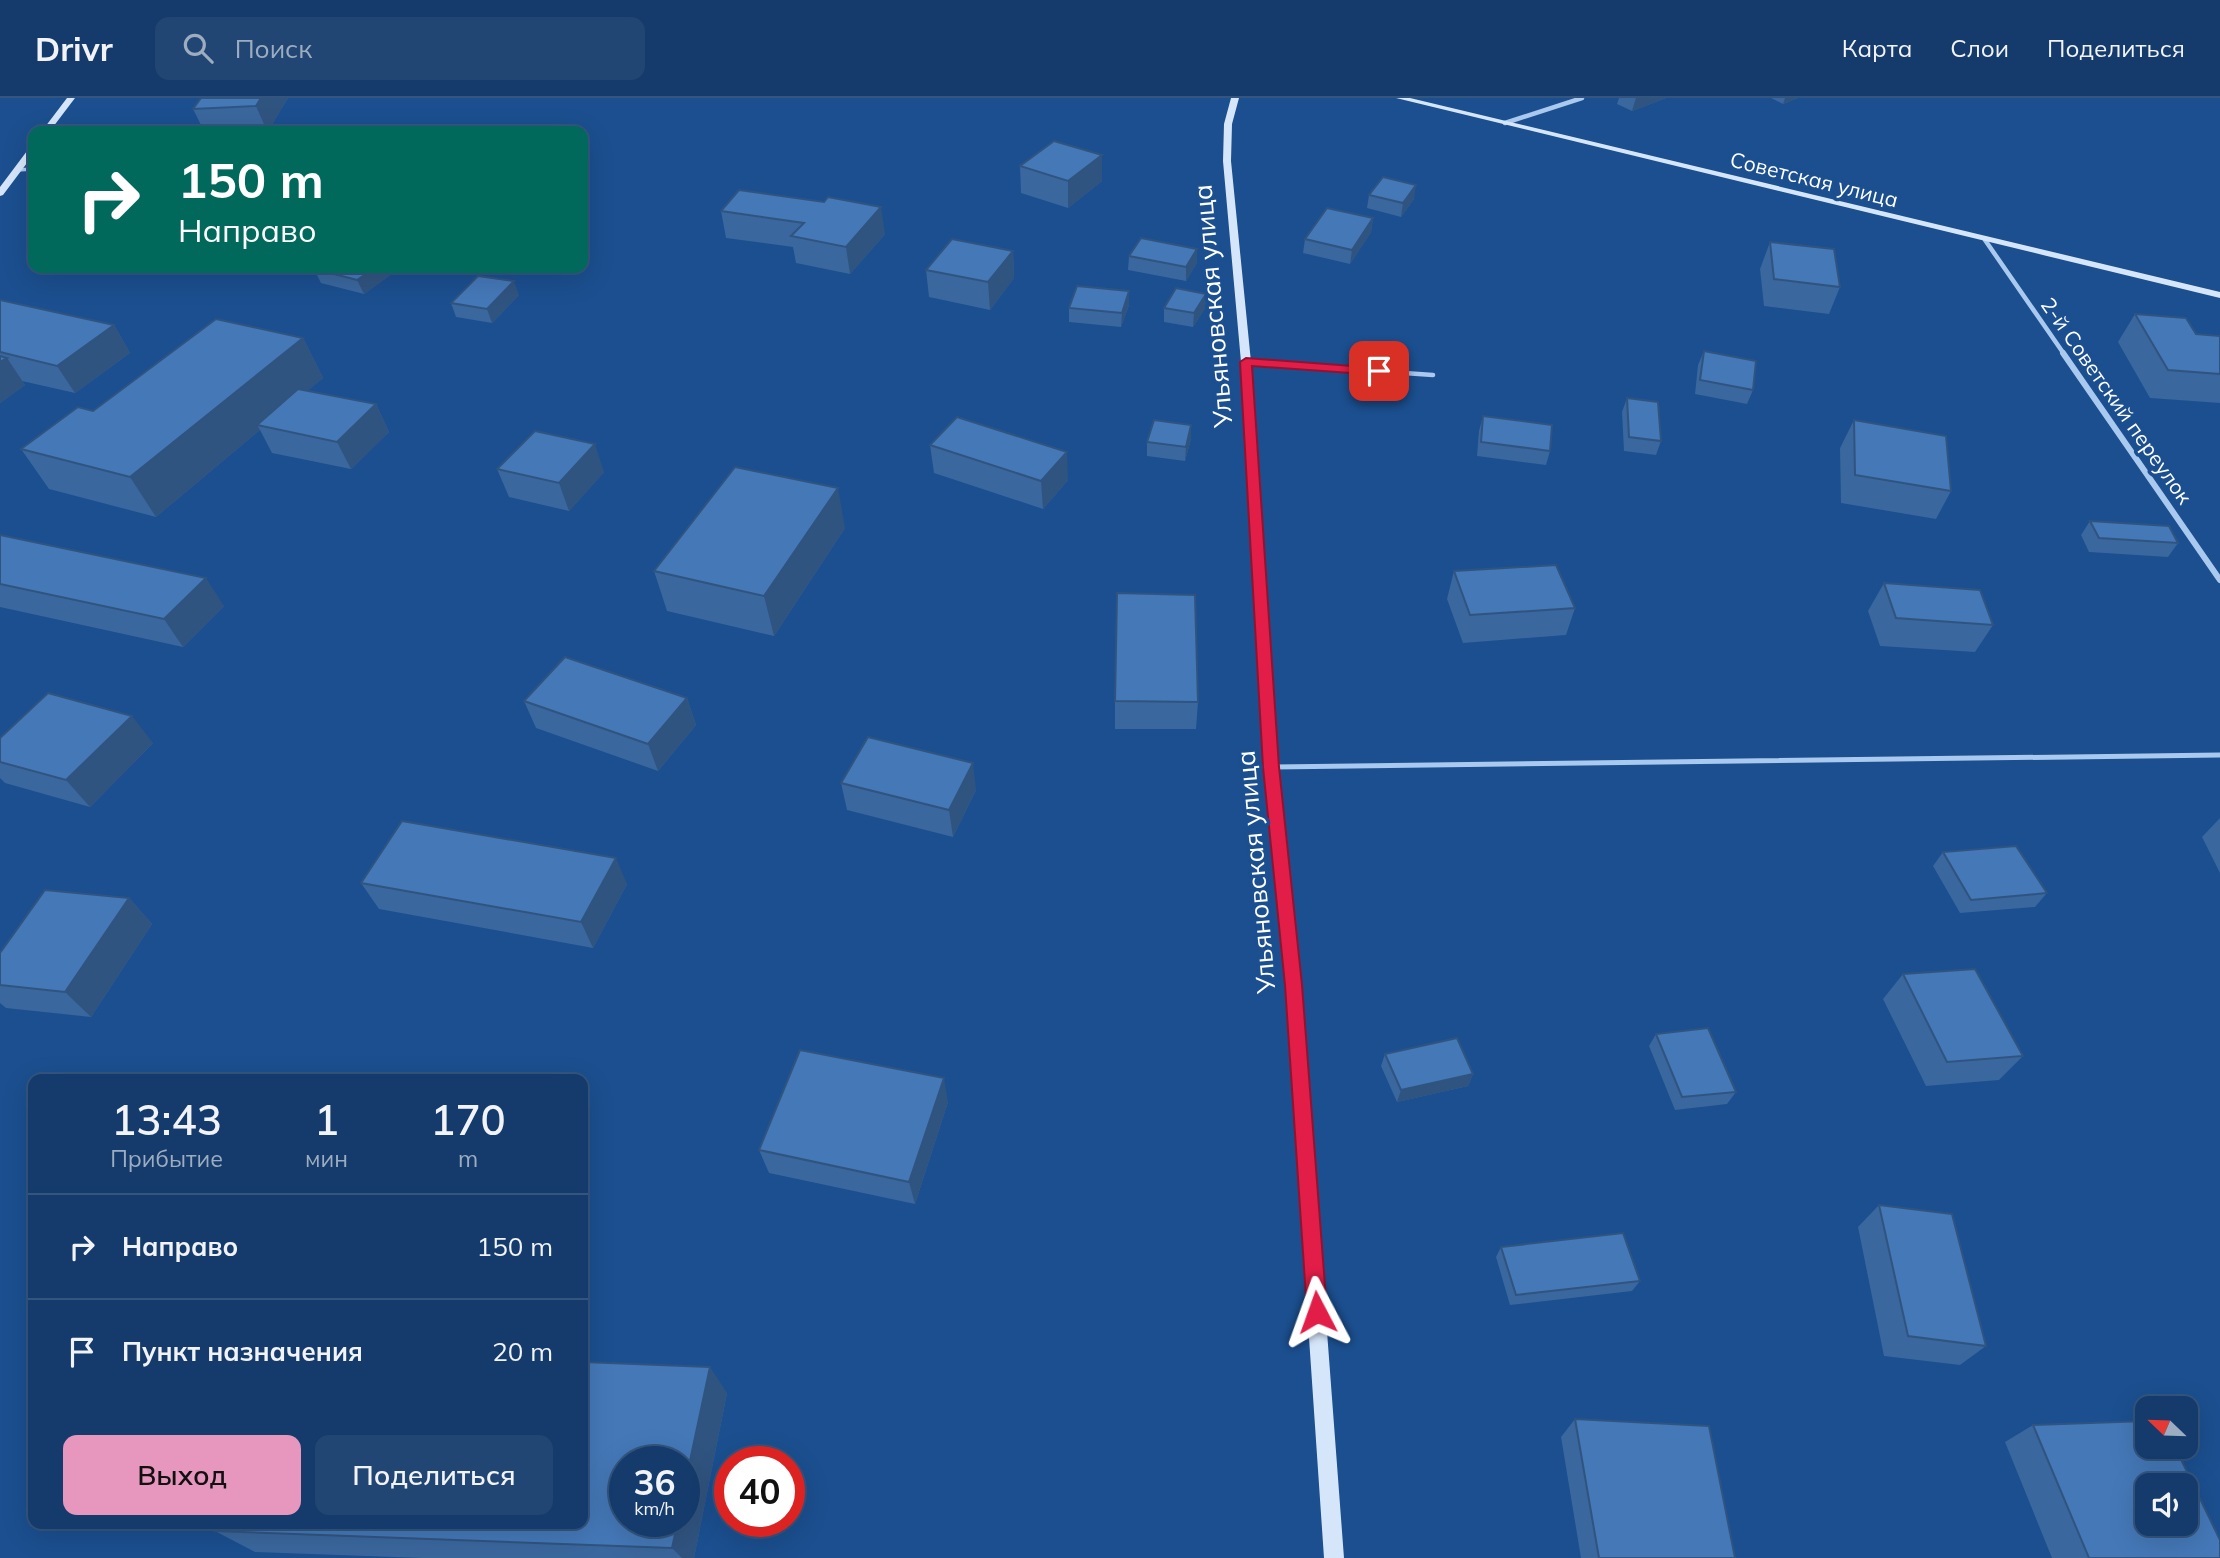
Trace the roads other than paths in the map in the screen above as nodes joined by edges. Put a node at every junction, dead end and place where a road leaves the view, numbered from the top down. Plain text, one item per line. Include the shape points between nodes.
1 (71, 98) edge
2 (1235, 98) edge
3 (1400, 98) edge
4 (1582, 98) edge
5 (1505, 123) junction
6 (50, 126) edge
7 (28, 156) edge
8 (28, 169) edge
9 (17, 170) junction
10 (0, 192) edge
11 (1985, 240) junction
12 (2220, 295) edge
13 (1246, 362) junction
14 (1433, 375) dead end
15 (2220, 580) edge
16 (2220, 755) edge
17 (1271, 767) junction
18 (1334, 1558) edge

1 - 6 street
2 - 13 street, Ульяновская улица via 1228,124 1227,161
3 - 5 street, Советская улица
4 - 5 street
5 - 11 street, Советская улица
7 - 9 street
8 - 9 lane
9 - 10 street
11 - 12 street, Советская улица
11 - 15 street, 2-й Советский переулок
13 - 14 lane
13 - 17 street, Ульяновская улица
16 - 17 lane
17 - 18 street, Ульяновская улица via 1293,985

